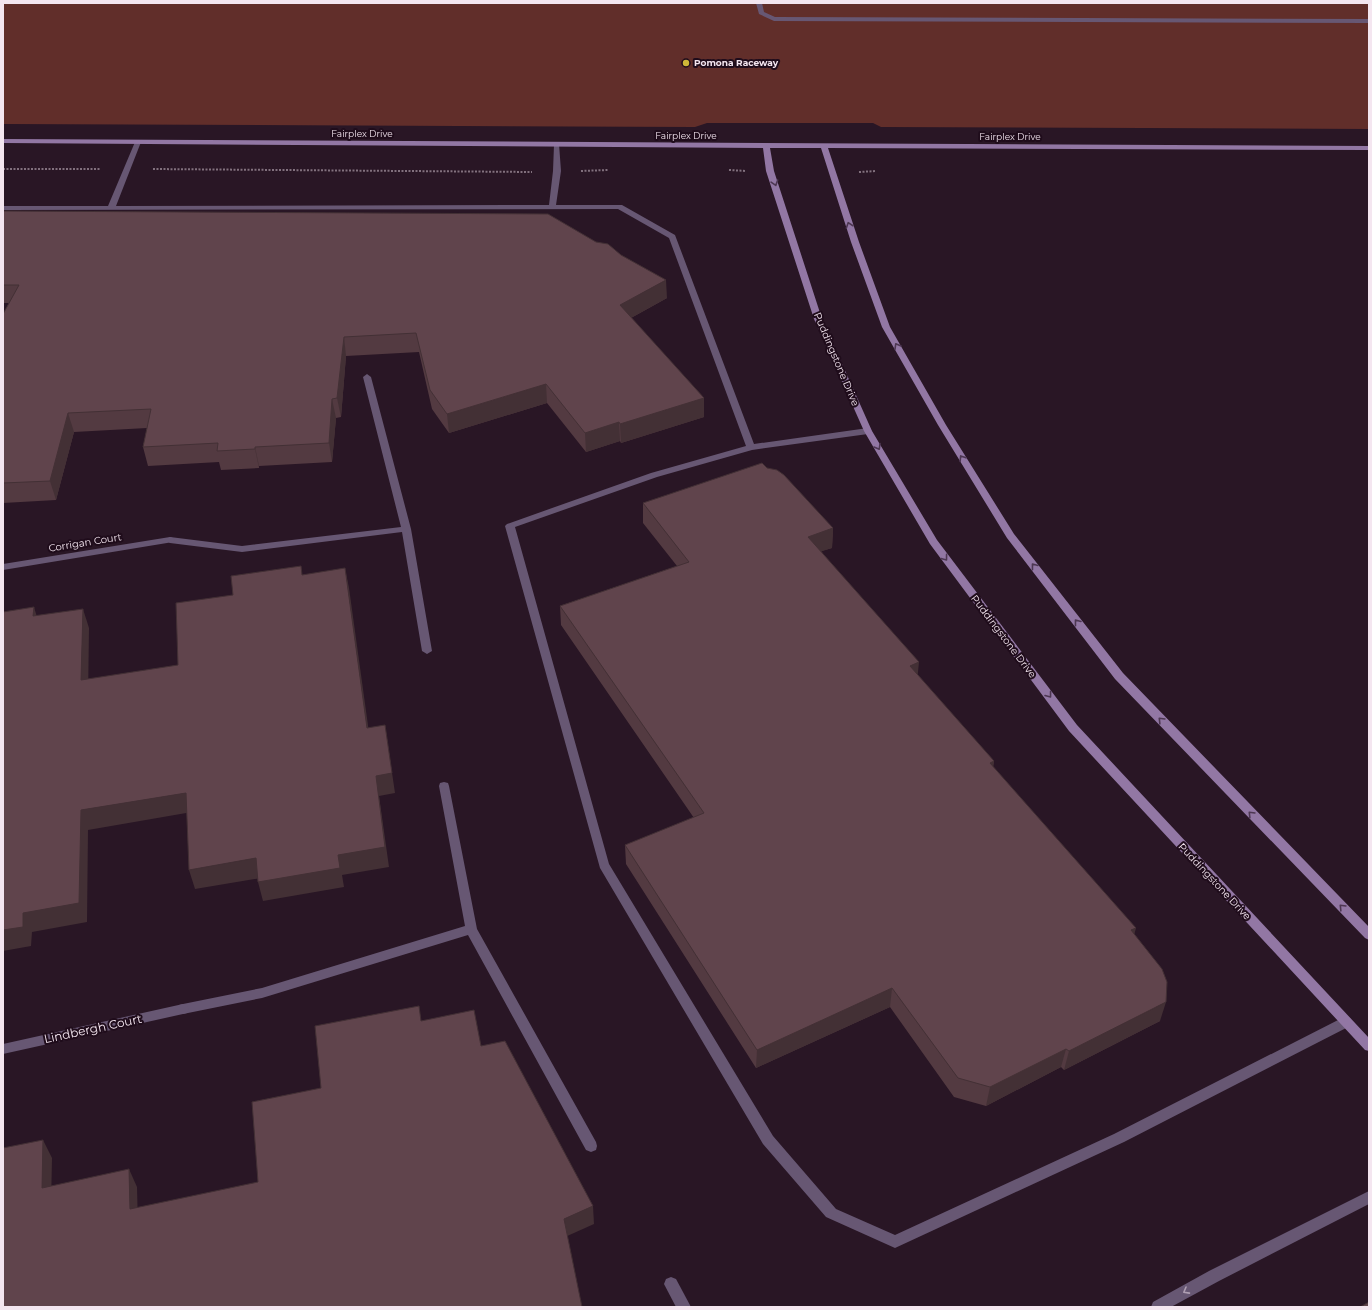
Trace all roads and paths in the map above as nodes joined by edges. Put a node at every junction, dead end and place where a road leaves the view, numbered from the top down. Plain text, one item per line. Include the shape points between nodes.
1 (759, 3) edge
2 (1369, 21) edge
3 (3, 141) edge
4 (138, 142) junction
5 (557, 145) junction
6 (766, 145) junction
7 (823, 145) junction
8 (1369, 148) edge
9 (3, 169) edge
10 (126, 169) junction
11 (611, 170) dead end
12 (727, 170) dead end
13 (557, 171) junction
14 (770, 171) junction
15 (831, 172) junction
16 (870, 172) dead end
17 (552, 207) junction
18 (3, 208) edge
19 (111, 208) junction
20 (366, 377) dead end
21 (868, 431) junction
22 (751, 447) junction
23 (406, 529) junction
24 (3, 567) edge
25 (427, 651) dead end
26 (444, 786) dead end
27 (471, 929) junction
28 (1369, 935) edge
29 (1346, 1022) junction
30 (1369, 1046) edge
31 (3, 1049) edge
32 (591, 1146) dead end
33 (1369, 1198) edge
34 (671, 1284) dead end
35 (684, 1307) edge
36 (1158, 1307) edge

1 - 2 street via 761,13 774,19
3 - 4 street, Fairplex Drive
4 - 5 street, Fairplex Drive
4 - 10 street
5 - 6 street, Fairplex Drive
5 - 13 street
6 - 7 street, Fairplex Drive
6 - 14 street, Puddingstone Drive
7 - 8 street, Fairplex Drive
7 - 15 street
9 - 10 path
10 - 13 path
10 - 19 street
11 - 13 path
12 - 14 path
13 - 17 street
14 -> 21 street, Puddingstone Drive via 818,319
15 - 16 path
28 -> 15 street via 1119,676 1010,536 886,327
17 - 19 street
17 - 22 street via 619,208 672,237
18 - 19 street
20 - 23 street
21 - 22 street
21 -> 29 street, Puddingstone Drive via 933,542 1073,728
22 - 29 street via 654,475 510,526 604,865 768,1140 831,1213 895,1242 1119,1138
23 - 24 street, Corrigan Court via 242,549 170,540
23 - 25 street
26 - 27 street
27 - 31 street, Lindbergh Court via 262,992
27 - 32 street
29 - 30 street, Puddingstone Drive
33 -> 36 street
34 - 35 street

